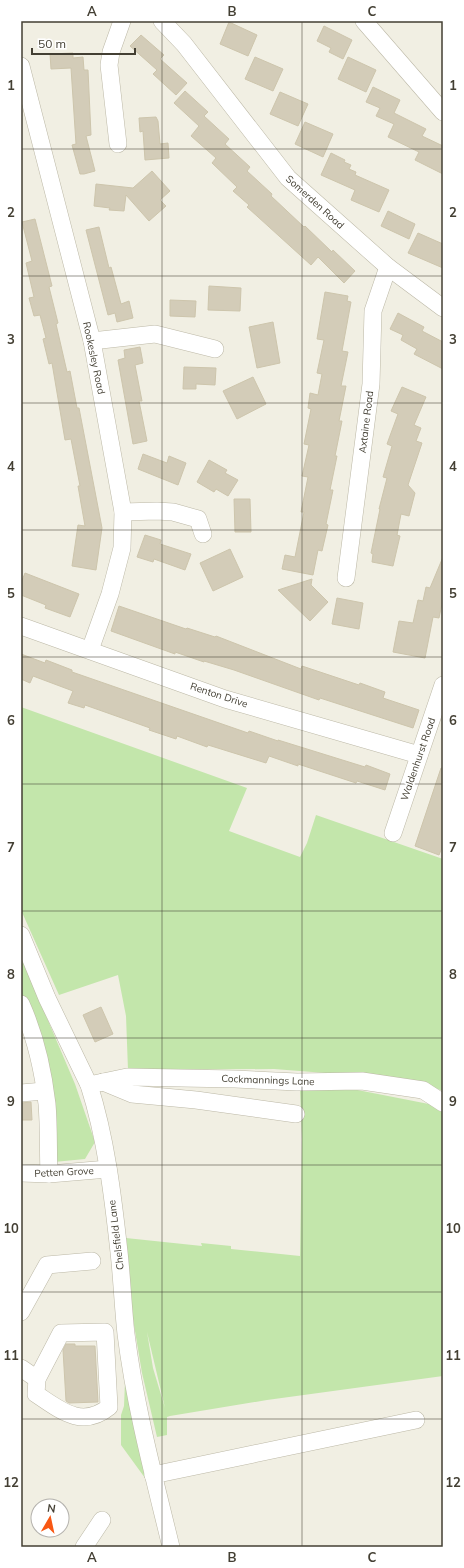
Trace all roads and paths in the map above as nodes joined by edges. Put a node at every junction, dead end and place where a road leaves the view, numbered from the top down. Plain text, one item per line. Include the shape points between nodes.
1 (122, 21) edge
2 (162, 21) edge
3 (364, 21) edge
4 (21, 66) edge
5 (443, 112) edge
6 (118, 144) dead end
7 (388, 267) junction
8 (443, 308) edge
9 (92, 341) junction
10 (215, 349) dead end
11 (122, 512) junction
12 (202, 520) dead end
13 (346, 578) dead end
14 (21, 626) edge
15 (90, 650) junction
16 (443, 685) edge
17 (419, 755) junction
18 (393, 833) dead end
19 (21, 935) edge
20 (23, 1014) edge
21 (96, 1084) junction
22 (44, 1091) junction
23 (21, 1092) edge
24 (443, 1103) edge
25 (296, 1114) dead end
26 (108, 1169) junction
27 (21, 1173) edge
28 (49, 1174) junction
29 (92, 1260) dead end
30 (21, 1312) edge
31 (21, 1368) edge
32 (37, 1379) junction
33 (416, 1420) dead end
34 (153, 1475) junction
35 (102, 1520) dead end
36 (84, 1547) edge
37 (171, 1547) edge

1 - 6 street via 109,65
2 - 7 street, Somerden Road via 184,44 288,178
3 - 5 street
4 - 9 street, Rookesley Road
7 - 8 street, Somerden Road
7 - 13 street, Axtaine Road via 373,311 371,384
9 - 10 street via 155,334
9 - 11 street, Rookesley Road
11 - 12 street via 174,512
11 - 15 street, Rookesley Road via 122,548 110,594
14 - 15 street, Renton Drive
15 - 17 street, Renton Drive via 226,698
16 - 17 street, Waldenhurst Road
17 - 18 street, Waldenhurst Road
19 - 21 street, Chelsfield Lane via 47,998
20 - 22 street via 39,1056
21 - 24 street, Cockmannings Lane via 127,1077 297,1082 362,1081 423,1090
21 - 25 street via 132,1094
21 - 26 street, Chelsfield Lane
22 - 23 street
22 - 28 street via 47,1104
26 - 28 street, Petten Grove
26 - 34 street, Chelsfield Lane via 131,1370
27 - 28 street, Petten Grove
29 - 30 street via 47,1265
31 - 32 street
32 - 32 street via 36,1394 63,1413 84,1418 101,1413 108,1407 105,1332 61,1333
33 - 34 street
34 - 37 street, Chelsfield Lane
35 - 36 street

